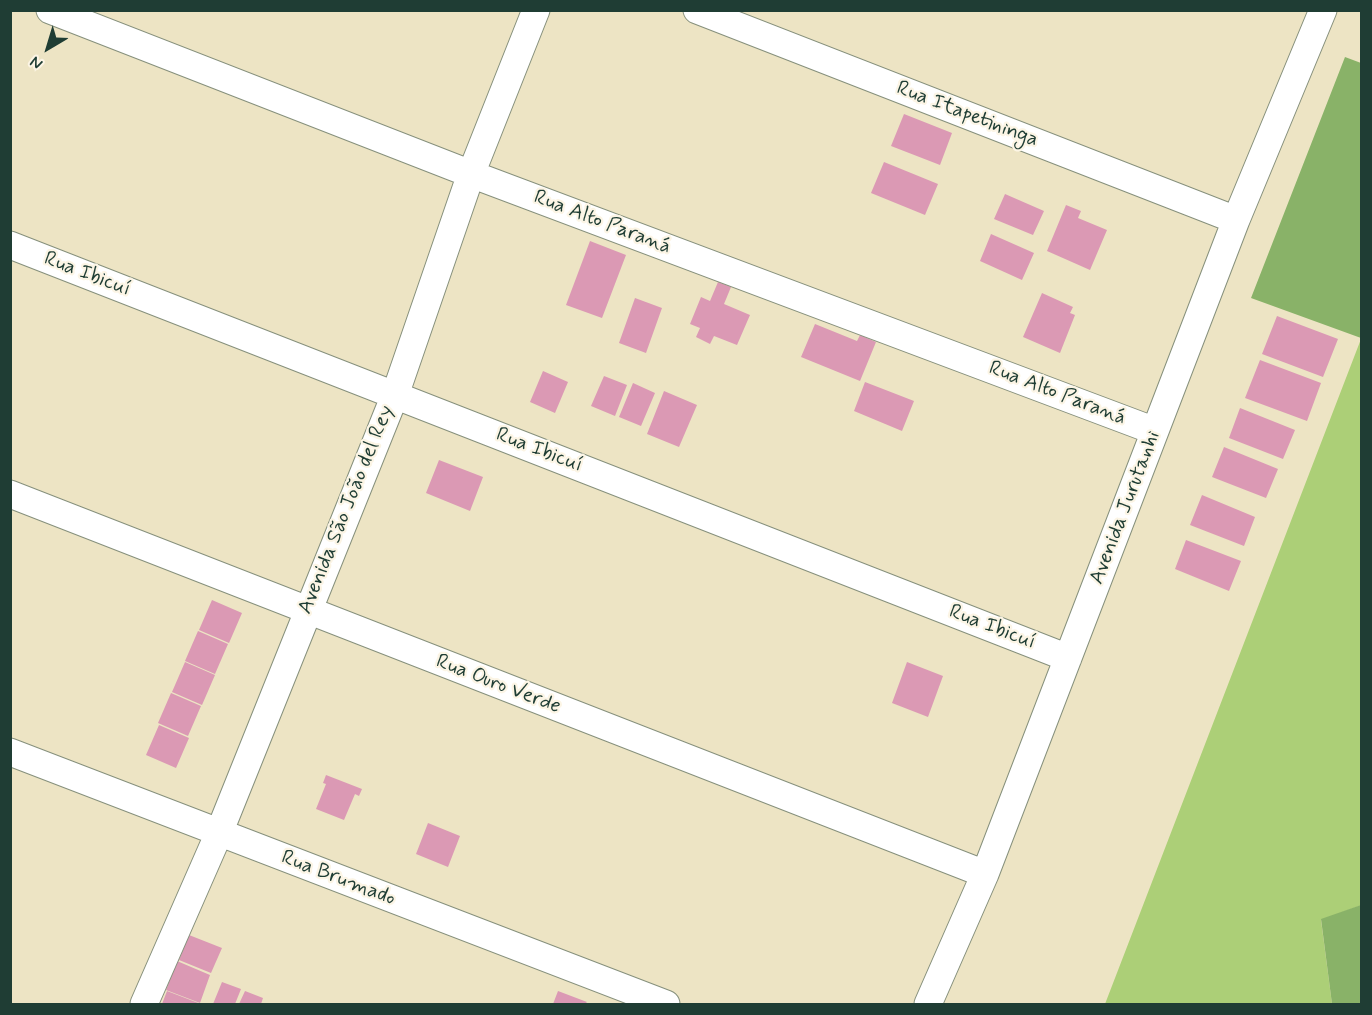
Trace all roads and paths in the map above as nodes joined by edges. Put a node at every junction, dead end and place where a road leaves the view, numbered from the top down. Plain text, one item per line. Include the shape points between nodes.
1 (50, 10) edge
2 (536, 10) edge
3 (697, 10) edge
4 (1323, 10) edge
5 (471, 174) junction
6 (1236, 220) junction
7 (10, 245) edge
8 (395, 395) junction
9 (1155, 431) junction
10 (10, 494) edge
11 (306, 610) junction
12 (1068, 658) junction
13 (10, 752) edge
14 (219, 834) junction
15 (985, 874) junction
16 (144, 1005) edge
17 (666, 1005) edge
18 (928, 1005) edge

1 - 5 street, Rua Alto Paraná
2 - 5 street, Avenida São João del Rey
3 - 6 street, Rua Itapetininga
4 - 6 street, Avenida Jurutanhi
5 - 8 street, Avenida São João del Rey
5 - 9 street, Rua Alto Paraná
6 - 9 street, Avenida Jurutanhi
7 - 8 street, Rua Ibicuí
8 - 11 street, Avenida São João del Rey
8 - 12 street, Rua Ibicuí
9 - 12 street, Avenida Jurutanhi
10 - 11 street, Rua Ouro Verde
11 - 14 street, Avenida São João del Rey
11 - 15 street, Rua Ouro Verde
12 - 15 street, Avenida Jurutanhi
13 - 14 street, Rua Brumado
14 - 16 street, Avenida São João del Rey
14 - 17 street, Rua Brumado
15 - 18 street, Avenida Jurutanhi

